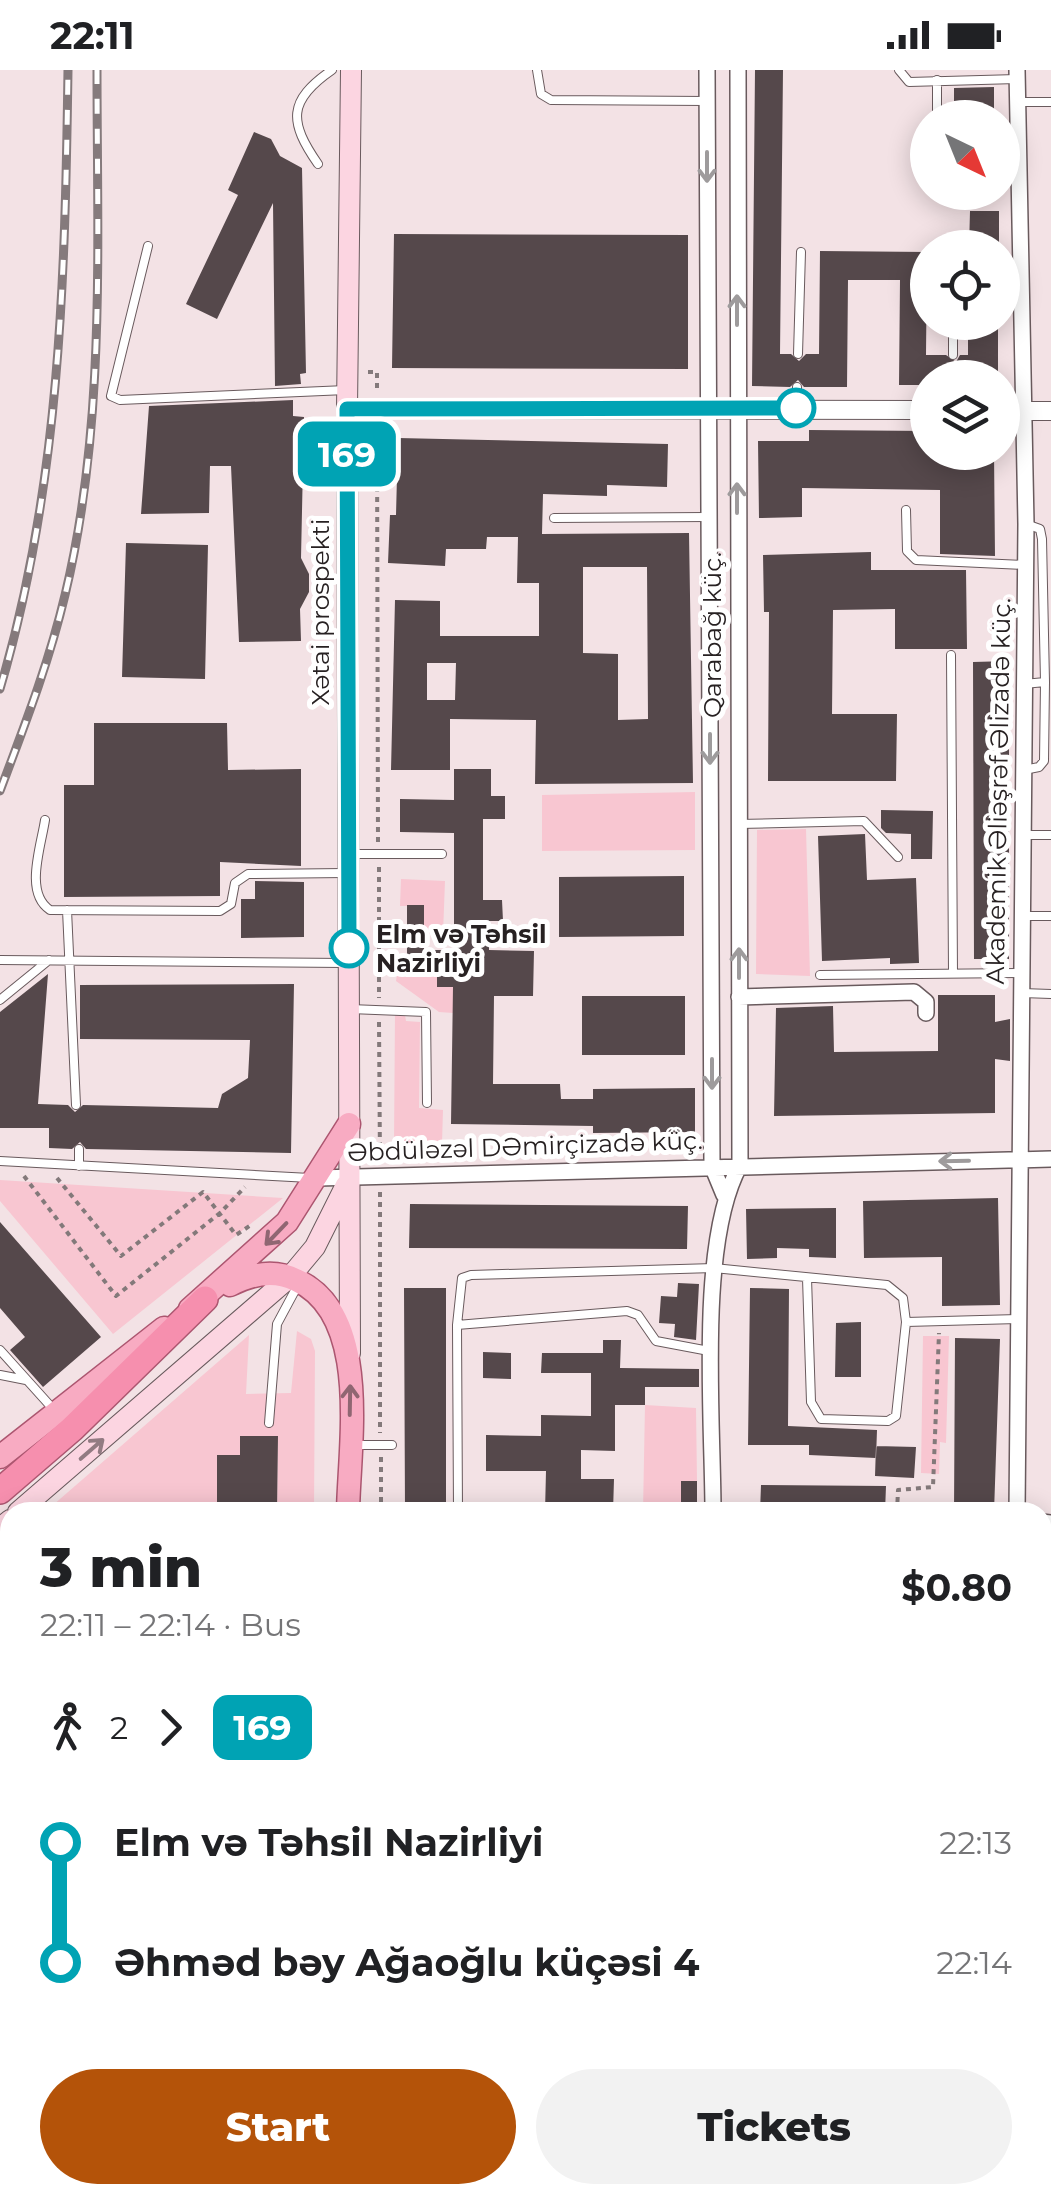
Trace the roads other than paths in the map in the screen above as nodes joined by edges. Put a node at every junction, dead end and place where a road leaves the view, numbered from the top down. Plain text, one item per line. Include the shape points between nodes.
1 (332, 70) edge
2 (351, 70) edge
3 (537, 70) edge
4 (707, 70) edge
5 (738, 70) edge
6 (900, 70) edge
7 (1017, 74) edge
8 (937, 80) junction
9 (937, 100) edge
10 (1018, 100) edge
11 (707, 101) junction
12 (1020, 102) edge
13 (1051, 102) edge
14 (318, 164) dead end
15 (1020, 190) edge
16 (148, 246) dead end
17 (801, 252) dead end
18 (953, 340) edge
19 (798, 354) dead end
20 (953, 356) dead end
21 (797, 387) dead end
22 (347, 390) junction
23 (708, 407) junction
24 (736, 408) junction
25 (796, 408) junction
26 (910, 410) edge
27 (1020, 411) edge
28 (1025, 411) junction
29 (1051, 411) edge
30 (906, 510) dead end
31 (554, 518) dead end
32 (707, 518) junction
33 (1026, 524) junction
34 (709, 552) junction
35 (737, 552) junction
36 (1026, 565) junction
37 (709, 639) junction
38 (738, 640) junction
39 (952, 655) dead end
40 (1045, 682) junction
41 (1024, 684) junction
42 (1024, 770) junction
43 (45, 820) dead end
44 (738, 824) junction
45 (1023, 835) junction
46 (1051, 836) edge
47 (442, 854) dead end
48 (898, 857) dead end
49 (349, 864) junction
50 (68, 910) junction
51 (1022, 916) junction
52 (1051, 916) edge
53 (0, 960) edge
54 (49, 960) junction
55 (68, 960) junction
56 (350, 963) junction
57 (952, 973) junction
58 (1022, 973) junction
59 (820, 976) dead end
60 (1022, 993) junction
61 (1051, 994) edge
62 (739, 997) junction
63 (0, 1000) edge
64 (350, 1010) junction
65 (926, 1012) dead end
66 (427, 1102) dead end
67 (76, 1105) dead end
68 (349, 1124) junction
69 (78, 1149) dead end
70 (1020, 1160) junction
71 (1051, 1160) edge
72 (0, 1161) edge
73 (740, 1165) junction
74 (79, 1166) junction
75 (712, 1166) junction
76 (350, 1176) junction
77 (318, 1178) junction
78 (724, 1195) junction
79 (714, 1268) junction
80 (807, 1278) junction
81 (295, 1279) junction
82 (205, 1299) junction
83 (1019, 1319) junction
84 (906, 1322) junction
85 (457, 1324) junction
86 (0, 1350) edge
87 (714, 1351) junction
88 (350, 1356) junction
89 (0, 1375) edge
90 (26, 1380) junction
91 (63, 1420) junction
92 (269, 1423) dead end
93 (349, 1445) junction
94 (392, 1445) dead end
95 (0, 1457) edge
96 (0, 1491) edge
97 (30, 1502) edge
98 (348, 1502) edge
99 (458, 1502) edge
100 (713, 1502) edge
101 (1017, 1502) edge

1 - 14 lane via 305,88 296,110 297,131
2 - 22 main road, Xətai prospekti
3 - 11 lane via 540,94 551,100
4 - 11 street, Qarabağ küç.
24 -> 5 street, Qarabağ küç.
6 - 8 lane via 909,82
7 - 8 lane
7 - 10 street, Akademik Əliəşrəf Əlizadə küç.
8 - 9 lane
11 -> 23 street, Qarabağ küç.
12 - 13 lane
15 - 28 street, Akademik Əliəşrəf Əlizadə küç.
16 - 22 lane via 111,396
17 - 19 lane
18 - 20 lane
21 - 25 lane
22 - 23 street via 377,410
22 - 49 main road, Xətai prospekti
23 - 24 street
23 - 32 street, Qarabağ küç.
24 - 25 street
35 -> 24 street, Qarabağ küç.
25 - 26 street
27 - 28 street
28 - 29 street
28 - 33 street, Akademik Əliəşrəf Əlizadə küç.
30 - 36 lane via 907,551 916,560
31 - 32 lane
32 - 34 street, Qarabağ küç.
33 - 36 street, Akademik Əliəşrəf Əlizadə küç.
33 - 40 lane via 1040,530 1042,539
34 - 35 street
34 - 37 street, Qarabağ küç.
35 - 38 street, Qarabağ küç.
36 - 41 street, Akademik Əliəşrəf Əlizadə küç.
37 - 38 street
37 -> 75 street, Qarabağ küç.
38 - 44 street, Qarabağ küç.
39 - 57 lane
40 - 41 lane
40 - 42 lane via 1044,761
41 - 42 street, Akademik Əliəşrəf Əlizadə küç.
42 - 45 street, Akademik Əliəşrəf Əlizadə küç.
43 - 50 lane via 35,890 50,910
44 - 48 lane via 864,821
62 -> 44 street, Qarabağ küç.
45 - 46 lane
45 - 51 street, Akademik Əliəşrəf Əlizadə küç.
47 - 49 lane via 378,854
49 - 50 lane via 248,874 220,911
49 - 56 main road, Xətai prospekti
50 - 55 lane
51 - 52 lane
51 - 58 street, Akademik Əliəşrəf Əlizadə küç.
53 - 54 lane
54 - 55 lane
54 - 63 lane
55 - 56 lane
55 - 67 lane
56 - 64 main road, Xətai prospekti
57 - 58 lane
57 - 59 lane
58 - 60 street, Akademik Əliəşrəf Əlizadə küç.
60 - 61 lane
60 - 70 street, Akademik Əliəşrəf Əlizadə küç.
62 - 65 street via 914,992 926,1002
62 - 73 street, Qarabağ küç.
64 - 66 lane via 426,1012
64 - 68 main road, Xətai prospekti
68 - 76 main road, Xətai prospekti
68 - 77 main road
69 - 74 lane
70 - 71 street, Əbdüləzəl DƏmirçizadə küç.
70 -> 73 street, Əbdüləzəl DƏmirçizadə küç.
70 - 83 street, Akademik Əliəşrəf Əlizadə küç.
72 - 74 lane, Əbdüləzəl DƏmirçizadə küç.
73 - 75 street, Əbdüləzəl DƏmirçizadə küç.
73 - 78 street, Qarabağ küç.
74 - 77 lane, Əbdüləzəl DƏmirçizadə küç.
75 - 76 street, Əbdüləzəl DƏmirçizadə küç.
75 - 78 street, Qarabağ küç.
76 - 77 street, Əbdüləzəl DƏmirçizadə küç.
76 - 81 main road
76 - 88 main road, Xətai prospekti
77 -> 82 main road via 287,1222
78 - 79 street, Qarabağ küç.
79 - 80 lane
79 - 85 lane via 471,1275 458,1286
79 - 87 street, Qarabağ küç.
80 - 84 lane via 887,1285 903,1298
80 - 84 lane via 811,1402 821,1419 896,1416
81 - 82 main road via 256,1274
81 - 88 main road via 333,1312
81 - 92 lane via 277,1324
97 -> 81 main road
82 - 91 highway
83 - 84 lane
83 - 101 street, Akademik Əliəşrəf Əlizadə küç.
85 - 87 lane via 627,1310 656,1340
85 - 99 lane
86 - 90 lane
87 - 100 street, Qarabağ küç.
93 -> 88 main road, Xətai prospekti
89 - 90 lane
90 - 91 lane
91 - 95 main road
91 - 96 highway
93 - 94 lane
93 - 98 main road, Xətai prospekti

